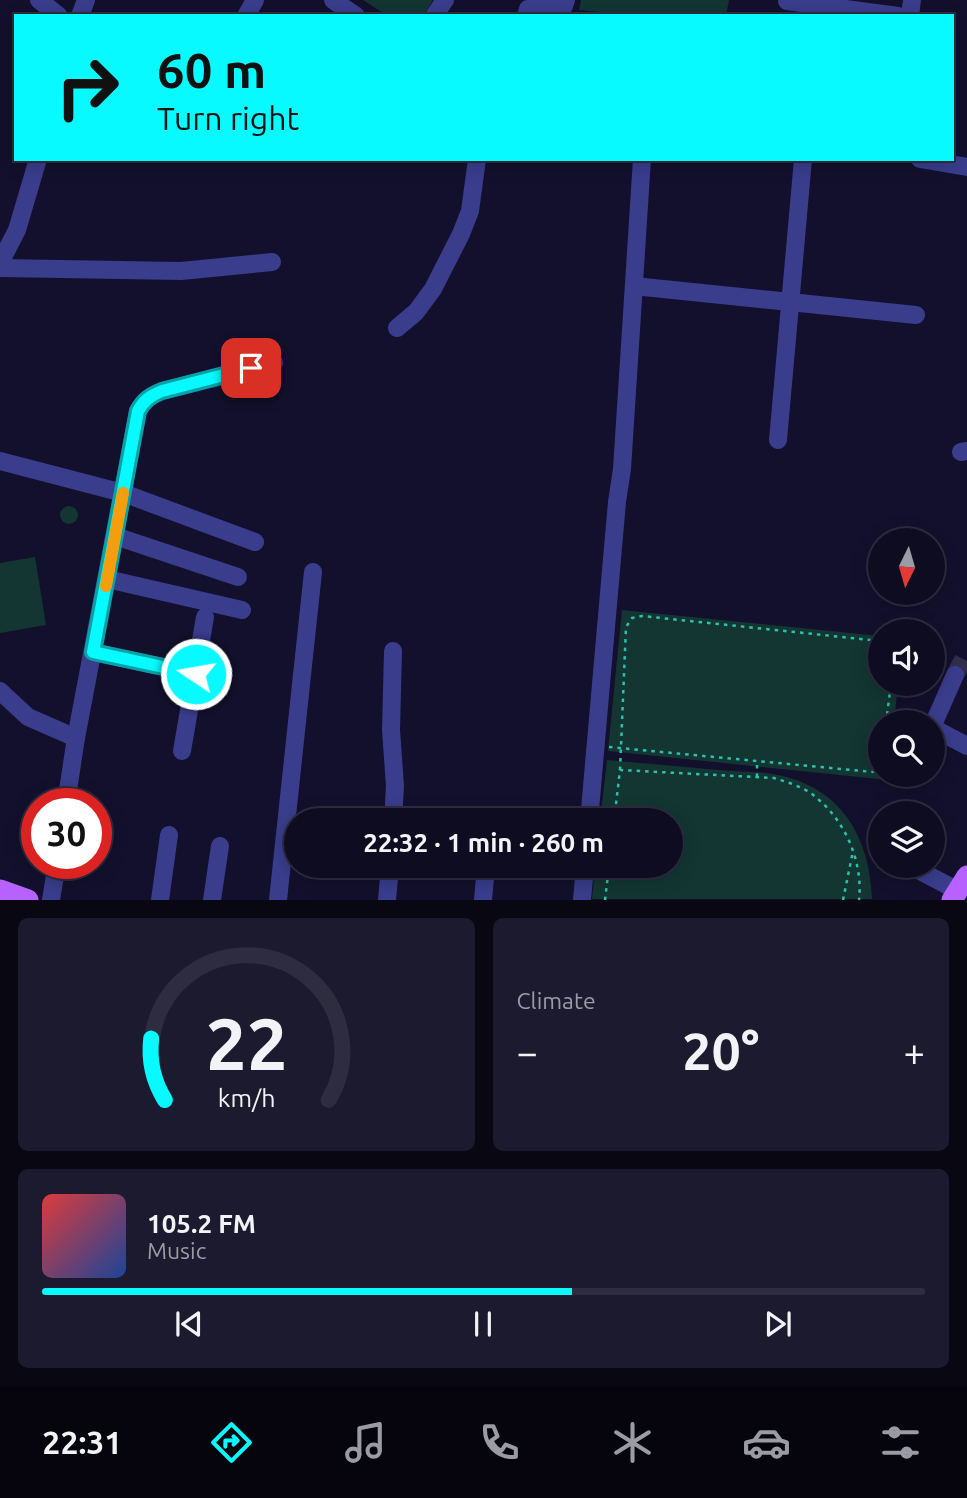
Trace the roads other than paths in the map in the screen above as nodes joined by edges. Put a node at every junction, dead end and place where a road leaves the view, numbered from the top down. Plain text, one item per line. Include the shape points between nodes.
1 (39, 0) edge
2 (333, 0) edge
3 (566, 0) edge
4 (787, 1) edge
5 (525, 8) edge
6 (56, 14) edge
7 (353, 14) edge
8 (883, 14) edge
9 (37, 161) edge
10 (477, 161) edge
11 (642, 161) edge
12 (803, 161) edge
13 (932, 161) edge
14 (967, 167) edge
15 (272, 262) dead end
16 (0, 265) edge
17 (634, 286) junction
18 (790, 302) junction
19 (916, 315) dead end
20 (397, 328) dead end
21 (274, 363) dead end
22 (778, 440) dead end
23 (0, 461) edge
24 (123, 493) junction
25 (115, 536) junction
26 (255, 542) dead end
27 (313, 572) dead end
28 (239, 577) dead end
29 (107, 579) junction
30 (242, 610) dead end
31 (205, 617) dead end
32 (393, 651) dead end
33 (93, 652) junction
34 (196, 674) junction
35 (955, 675) tunnel mouth
36 (0, 691) edge
37 (76, 738) junction
38 (967, 746) edge
39 (182, 751) dead end
40 (68, 788) edge
41 (394, 808) edge
42 (590, 808) edge
43 (170, 835) dead end
44 (220, 846) dead end
45 (389, 878) edge
46 (485, 878) edge
47 (584, 878) edge
48 (936, 878) edge
49 (54, 879) edge
50 (959, 889) edge
51 (0, 890) edge
52 (28, 900) edge
53 (51, 900) edge
54 (160, 900) edge
55 (212, 900) edge
56 (278, 900) edge
57 (387, 900) edge
58 (483, 900) edge
59 (582, 900) edge

1 - 6 street
2 - 7 street
3 - 5 street via 564,6
4 - 8 street
9 - 16 street via 17,230
10 - 20 street via 470,211 461,234 433,289
11 - 17 street
12 - 18 street
13 - 14 street
15 - 16 street via 181,271
17 - 18 street
17 - 42 street
18 - 19 street
18 - 22 street
21 - 24 street via 150,396 138,411
23 - 24 street
24 - 25 street
24 - 26 street
25 - 28 street
25 - 29 street
27 - 56 street
29 - 30 street
29 - 33 street
31 - 34 street
32 - 41 street
33 - 34 street
33 - 37 street
34 - 39 street
35 - 38 street via 933,725
36 - 37 street via 28,717
37 - 40 street
43 - 54 street
44 - 55 street
45 - 57 street
46 - 58 street
47 - 59 street
48 - 50 street
49 - 53 street
51 - 52 main road

